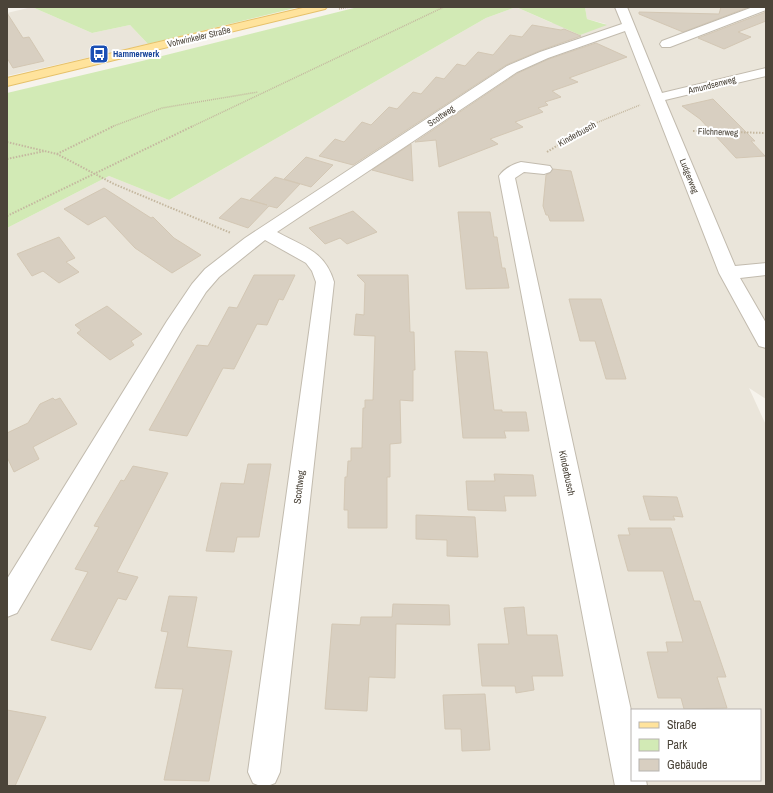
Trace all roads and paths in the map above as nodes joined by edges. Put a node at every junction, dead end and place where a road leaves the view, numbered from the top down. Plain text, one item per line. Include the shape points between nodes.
1 (321, 7) edge
2 (444, 7) edge
3 (621, 7) edge
4 (763, 7) edge
5 (629, 26) junction
6 (666, 44) dead end
7 (766, 72) edge
8 (7, 82) edge
9 (263, 92) junction
10 (658, 98) junction
11 (670, 130) junction
12 (766, 133) edge
13 (7, 142) edge
14 (47, 151) junction
15 (57, 154) junction
16 (7, 159) edge
17 (533, 168) joint
18 (93, 174) junction
19 (7, 216) edge
20 (208, 222) dead end
21 (265, 233) junction
22 (766, 269) edge
23 (728, 273) junction
24 (766, 341) edge
25 (7, 604) edge
26 (264, 772) dead end
27 (631, 786) edge

1 - 8 main road, Vohwinkeler Straße
2 - 9 path
3 - 5 street, Ludgerweg
4 - 6 street
5 - 10 street, Ludgerweg
5 - 21 street, Scottweg via 544,55 512,69
7 - 10 street, Amundsenweg
9 - 15 path via 162,108 103,130
9 - 18 path
10 - 11 street, Ludgerweg
10 - 17 path, Kinderbusch via 586,127
11 - 12 path, Filchnerweg
11 - 23 street, Ludgerweg
13 - 14 path
14 - 15 path
14 - 16 path
15 - 18 path
17 - 27 street, Kinderbusch via 507,176
18 - 19 path
18 - 20 path
21 - 25 street, Scottweg via 212,273 199,288
21 - 26 street, Scottweg via 312,259 321,269 325,282
22 - 23 street
23 - 24 street, Ludgerweg

